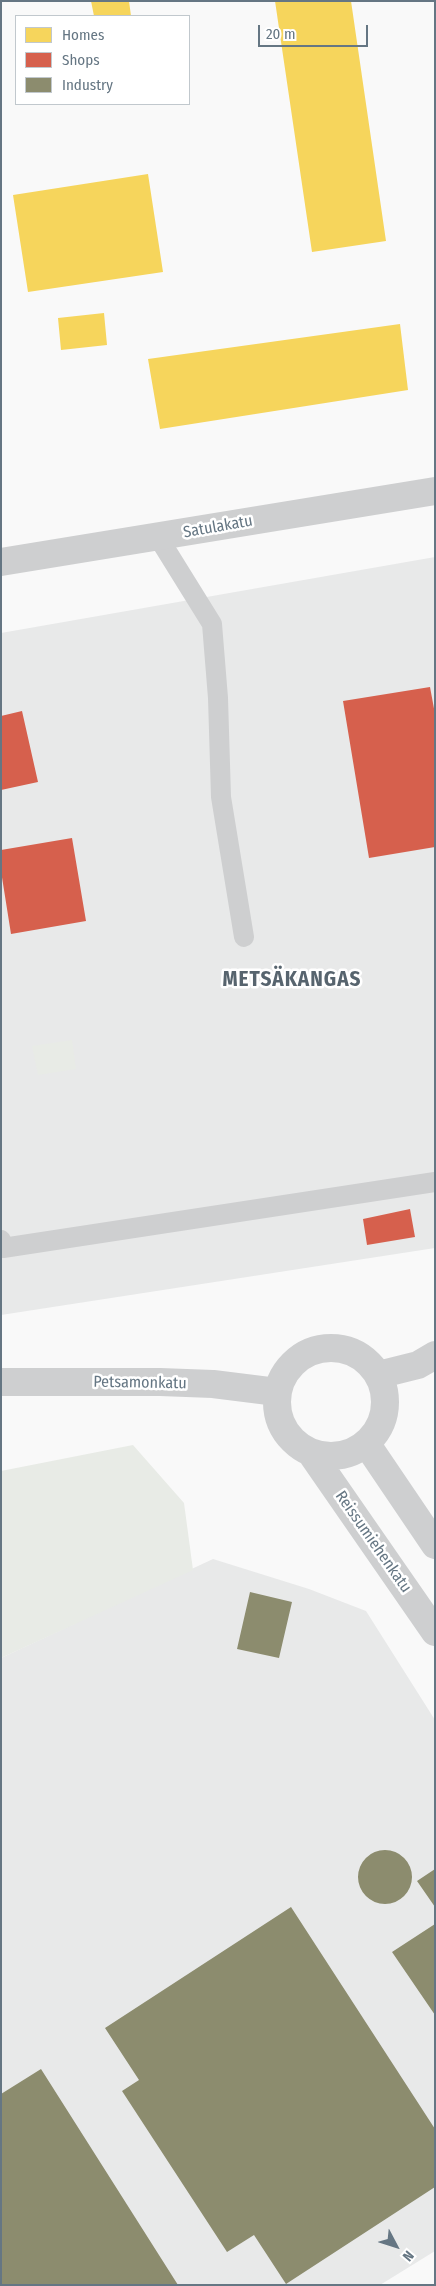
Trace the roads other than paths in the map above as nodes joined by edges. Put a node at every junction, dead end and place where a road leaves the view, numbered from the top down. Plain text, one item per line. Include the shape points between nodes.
1 (435, 491) edge
2 (158, 537) junction
3 (1, 562) edge
4 (244, 937) dead end
5 (435, 1182) edge
6 (1, 1240) edge
7 (435, 1355) edge
8 (378, 1375) junction
9 (1, 1382) edge
10 (277, 1392) junction
11 (366, 1443) junction
12 (311, 1453) junction
13 (435, 1545) edge
14 (435, 1632) edge

1 - 2 street, Satulakatu
2 - 3 street, Satulakatu
2 - 4 lane via 212,624 221,797
5 - 6 lane via 3,1248
7 - 8 street via 418,1365
8 - 10 street via 366,1360 350,1351 331,1348 312,1351 296,1360 284,1374
8 - 11 street via 384,1392 384,1412 378,1429
9 - 10 street, Petsamonkatu via 160,1382 214,1384
10 - 12 street via 277,1411 283,1428 295,1443
11 - 12 street via 340,1456
11 - 13 street
12 - 14 street, Reissumiehenkatu

